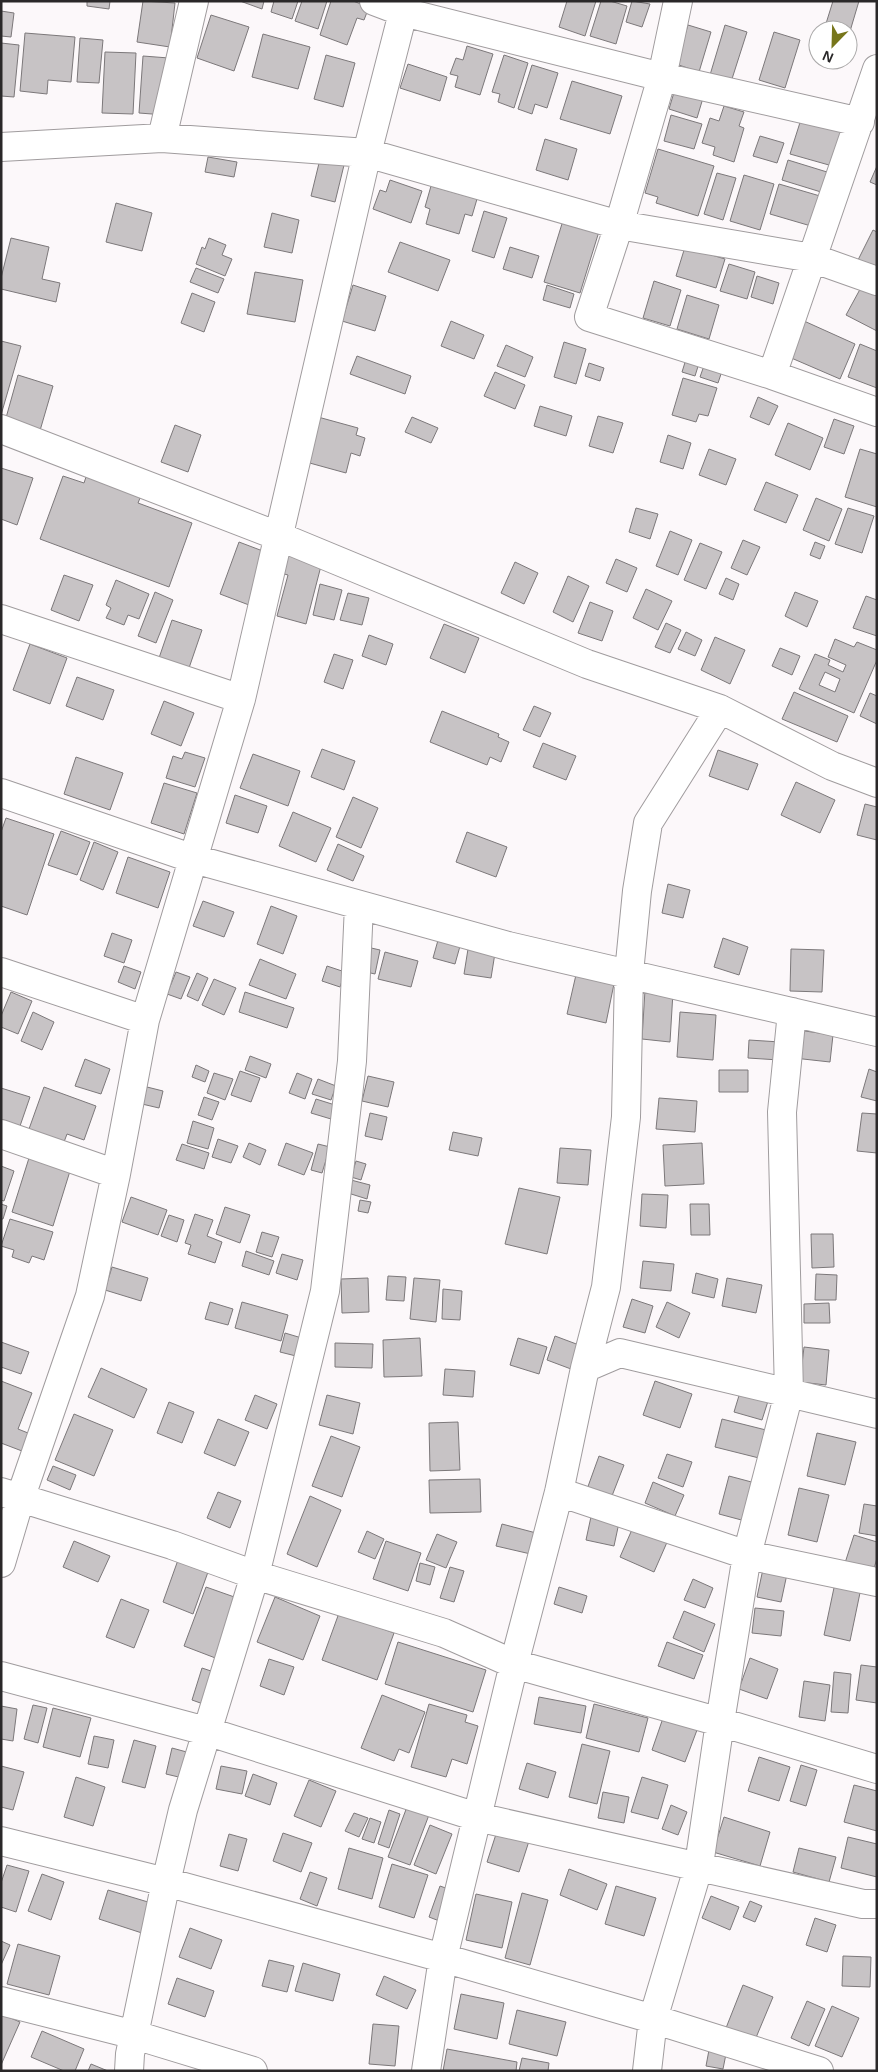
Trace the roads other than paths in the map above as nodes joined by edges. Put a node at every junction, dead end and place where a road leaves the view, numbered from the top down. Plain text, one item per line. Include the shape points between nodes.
1 (194, 1) edge
2 (374, 1) edge
3 (678, 1) edge
4 (404, 6) edge
5 (877, 69) edge
6 (662, 77) junction
7 (860, 122) junction
8 (162, 138) junction
9 (1, 147) edge
10 (368, 153) junction
11 (619, 226) junction
12 (812, 258) junction
13 (877, 281) edge
14 (772, 375) junction
15 (877, 412) edge
16 (1, 429) edge
17 (278, 536) junction
18 (1, 620) edge
19 (241, 699) junction
20 (720, 709) junction
21 (877, 783) edge
22 (1, 793) edge
23 (194, 859) junction
24 (359, 905) junction
25 (1, 972) edge
26 (629, 973) junction
27 (792, 1012) junction
28 (145, 1020) junction
29 (877, 1032) edge
30 (1, 1134) edge
31 (116, 1174) junction
32 (585, 1368) junction
33 (788, 1393) junction
34 (877, 1414) edge
35 (559, 1492) junction
36 (10, 1496) edge
37 (748, 1555) junction
38 (1, 1563) edge
39 (255, 1575) junction
40 (877, 1582) edge
41 (514, 1664) junction
42 (1, 1676) edge
43 (720, 1722) junction
44 (206, 1731) junction
45 (877, 1769) edge
46 (477, 1817) junction
47 (1, 1841) edge
48 (699, 1866) junction
49 (166, 1882) junction
50 (877, 1904) edge
51 (443, 1958) junction
52 (1, 2001) edge
53 (653, 2019) junction
54 (135, 2035) junction
55 (129, 2071) edge
56 (253, 2071) edge
57 (426, 2071) edge
58 (647, 2071) edge
59 (819, 2071) edge

1 - 8 street
2 - 4 street
3 - 6 street
4 - 6 street
4 - 10 street
5 - 7 street
6 - 7 street
6 - 11 street
7 - 12 street
8 - 9 street
8 - 10 street
10 - 11 street
10 - 17 street
11 - 12 street
11 - 14 street via 588,317
12 - 13 street
12 - 14 street
14 - 15 street
16 - 17 street
17 - 19 street
17 - 20 street via 587,664
18 - 19 street
19 - 23 street
20 - 21 street via 832,766
20 - 26 street via 648,823
22 - 23 street
23 - 24 street
23 - 28 street
24 - 26 street via 508,946
24 - 39 street via 352,1061 325,1291
25 - 28 street
26 - 27 street
26 - 32 street via 626,1117 606,1287
27 - 29 street
27 - 33 street via 782,1112
28 - 31 street
30 - 31 street
31 - 36 street via 90,1296
32 - 33 street via 620,1353
32 - 35 street
33 - 34 street
33 - 37 street
35 - 37 street
35 - 41 street
36 - 38 street
36 - 39 street via 172,1545
37 - 40 street
37 - 43 street
39 - 41 street via 444,1634
39 - 44 street
41 - 43 street
41 - 46 street
42 - 44 street
43 - 45 street
43 - 48 street
44 - 46 street
44 - 49 street
46 - 48 street
46 - 51 street
47 - 49 street
48 - 50 street via 863,1904
48 - 53 street
49 - 51 street
49 - 54 street
51 - 53 street
51 - 57 street
52 - 54 street
53 - 58 street
53 - 59 street
54 - 55 street
54 - 56 street

